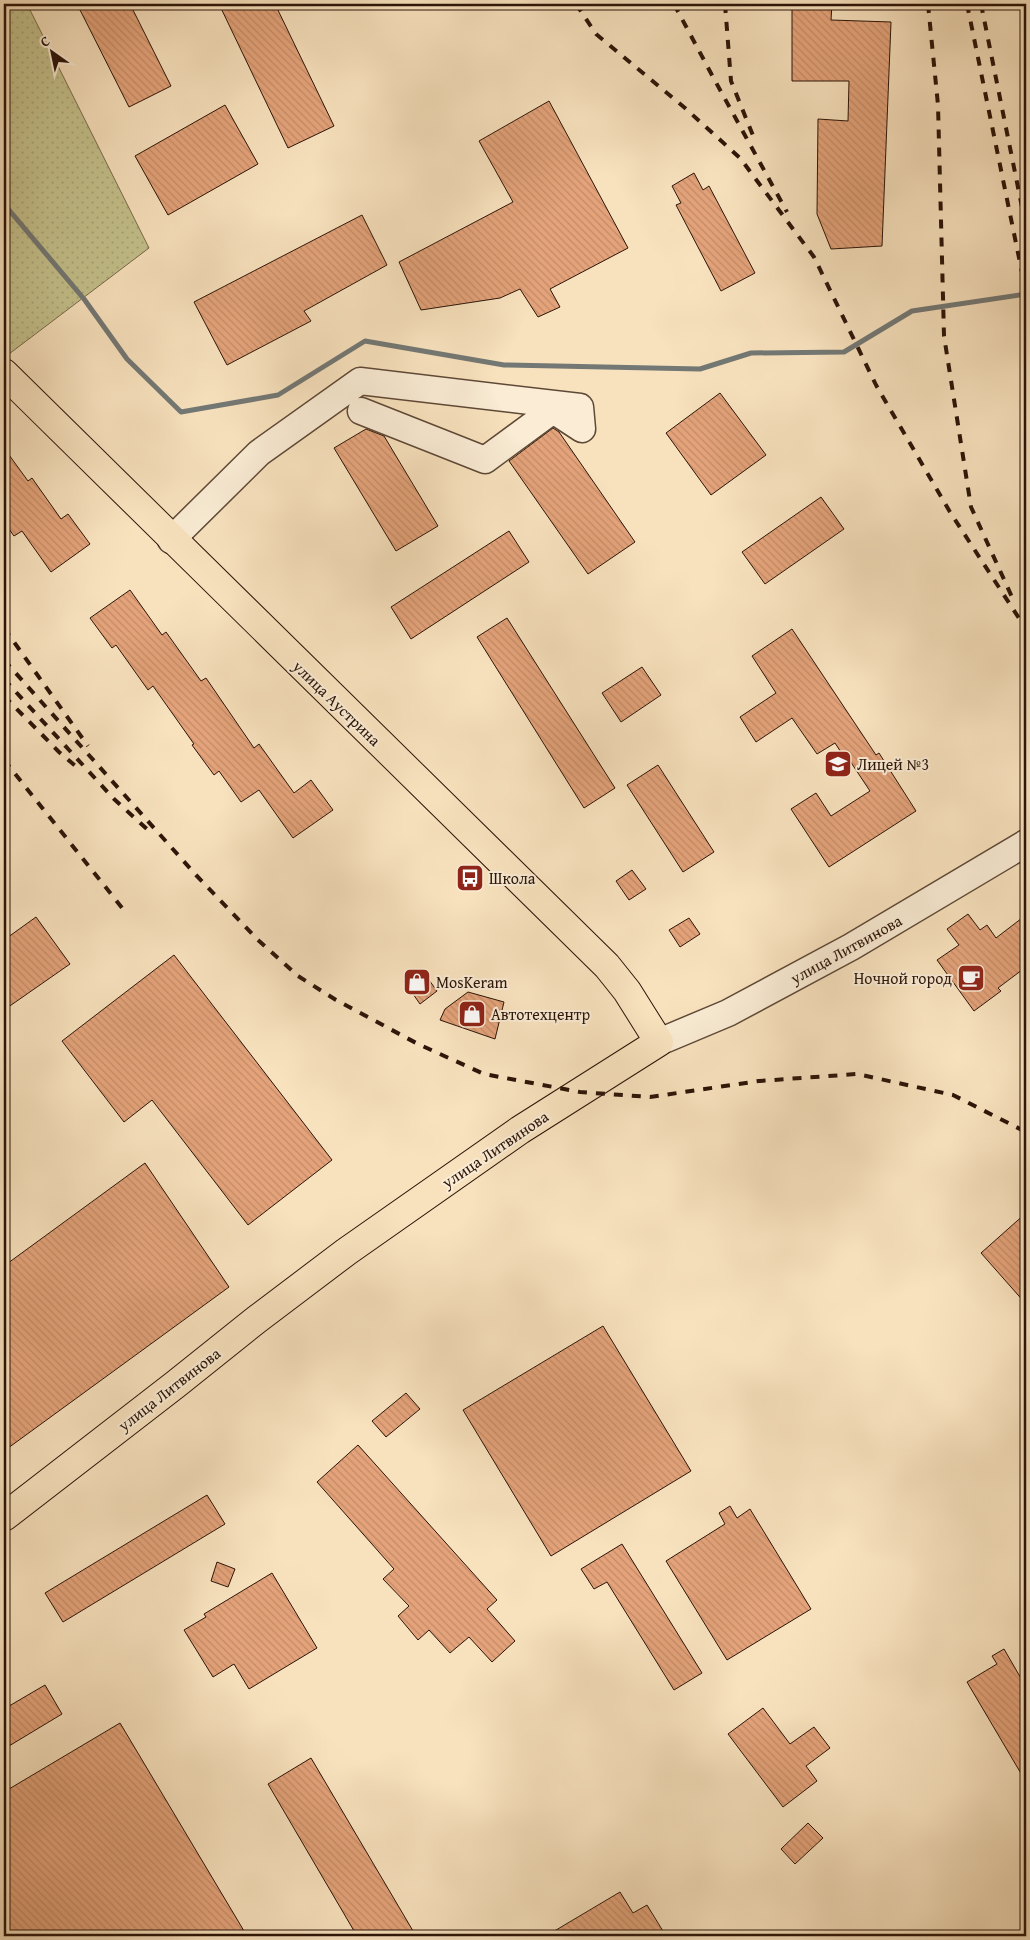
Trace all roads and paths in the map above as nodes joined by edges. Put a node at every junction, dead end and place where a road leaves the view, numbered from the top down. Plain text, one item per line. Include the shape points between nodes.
1 (4, 373) edge
2 (361, 411) dead end
3 (171, 540) junction
4 (1026, 843) edge
5 (659, 1042) junction
6 (4, 1518) edge

1 - 3 main road, улица Аустрина
2 - 3 street via 485,460 553,410 582,429 580,407 360,381 258,453
3 - 5 main road, улица Аустрина via 607,966
4 - 5 street, улица Литвинова via 852,947 728,1013
5 - 6 main road, улица Литвинова via 520,1130 346,1252

